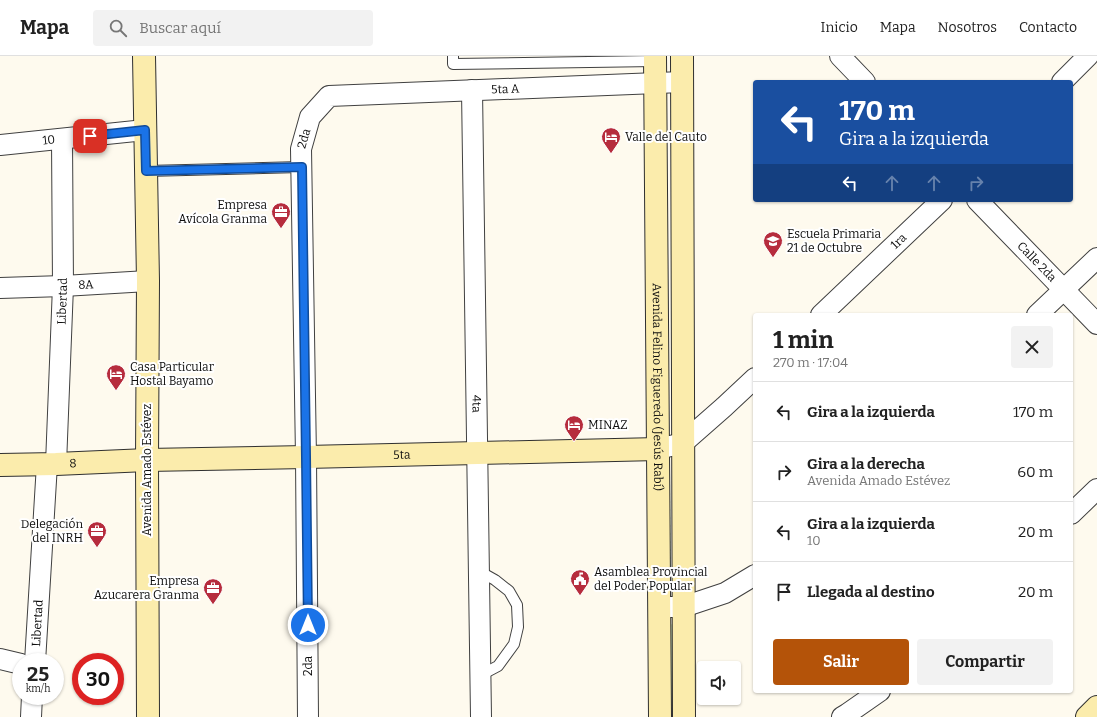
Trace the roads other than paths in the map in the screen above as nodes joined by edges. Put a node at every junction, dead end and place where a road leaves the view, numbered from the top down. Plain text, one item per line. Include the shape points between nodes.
1 (144, 56) edge
2 (453, 56) edge
3 (682, 56) edge
4 (1088, 56) edge
5 (655, 58) edge
6 (575, 59) edge
7 (850, 59) edge
8 (864, 80) edge
9 (1064, 80) edge
10 (682, 82) junction
11 (655, 83) junction
12 (472, 90) junction
13 (329, 96) joint
14 (145, 130) junction
15 (62, 139) junction
16 (0, 145) edge
17 (302, 167) junction
18 (146, 171) junction
19 (940, 202) edge
20 (979, 202) edge
21 (1097, 258) edge
22 (148, 281) junction
23 (63, 286) junction
24 (0, 288) edge
25 (1064, 289) junction
26 (823, 313) edge
27 (1039, 313) edge
28 (1097, 324) edge
29 (753, 380) edge
30 (683, 443) junction
31 (658, 449) junction
32 (477, 454) junction
33 (306, 457) junction
34 (147, 460) junction
35 (51, 464) junction
36 (0, 465) edge
37 (1097, 489) edge
38 (1073, 512) edge
39 (479, 571) junction
40 (753, 576) edge
41 (659, 607) junction
42 (683, 607) junction
43 (35, 653) edge
44 (0, 659) edge
45 (12, 662) edge
46 (481, 675) junction
47 (877, 693) edge
48 (32, 705) edge
49 (1097, 708) edge
50 (31, 717) edge
51 (148, 717) edge
52 (308, 717) edge
53 (481, 717) edge
54 (660, 717) edge
55 (684, 717) edge
56 (842, 717) edge
57 (1087, 717) edge

1 - 14 main road, Avenida Amado Estévez
2 - 6 lane via 453,64
3 - 10 main road
4 - 9 street
5 - 6 lane
5 - 11 main road, Avenida Felino Figueredo (Jesús Rabí)
7 - 8 street
10 - 11 street, 5ta A
10 - 30 main road
11 - 12 street, 5ta A
11 - 31 main road, Avenida Felino Figueredo (Jesús Rabí)
12 - 13 street, 5ta A
12 - 32 street, 4ta
13 - 17 street, 2da via 310,117 301,149
14 - 15 street, 10
14 - 18 main road, Avenida Amado Estévez
15 - 16 street, 10
15 - 23 street, Libertad
17 - 18 lane
17 - 33 street, 2da
18 - 22 main road, Avenida Amado Estévez
19 - 26 street, 1ra
20 - 25 street, Calle 2da
21 - 25 street
22 - 23 street, 8A
22 - 34 main road, Avenida Amado Estévez
23 - 24 street, 8A
23 - 35 street, Libertad
25 - 27 street
25 - 28 street, Calle 2da
29 - 30 street
30 - 31 street
30 - 42 main road
31 - 32 main road, 5ta
31 - 41 main road, Avenida Felino Figueredo (Jesús Rabí)
32 - 33 main road, 5ta
32 - 39 street, 4ta
33 - 34 main road, 5ta
33 - 52 street, 2da
34 - 35 main road, 8
34 - 51 main road, Avenida Amado Estévez
35 - 36 main road, 8
35 - 43 street, Libertad
37 - 38 street
39 - 46 street, 4ta
39 - 46 lane via 509,591 517,605 518,627 514,644 498,666
40 - 42 street via 726,593
41 - 42 street
41 - 54 main road, Avenida Felino Figueredo (Jesús Rabí)
42 - 55 main road
44 - 45 street
46 - 53 street, 4ta
47 - 56 street
48 - 50 street
49 - 57 main road

